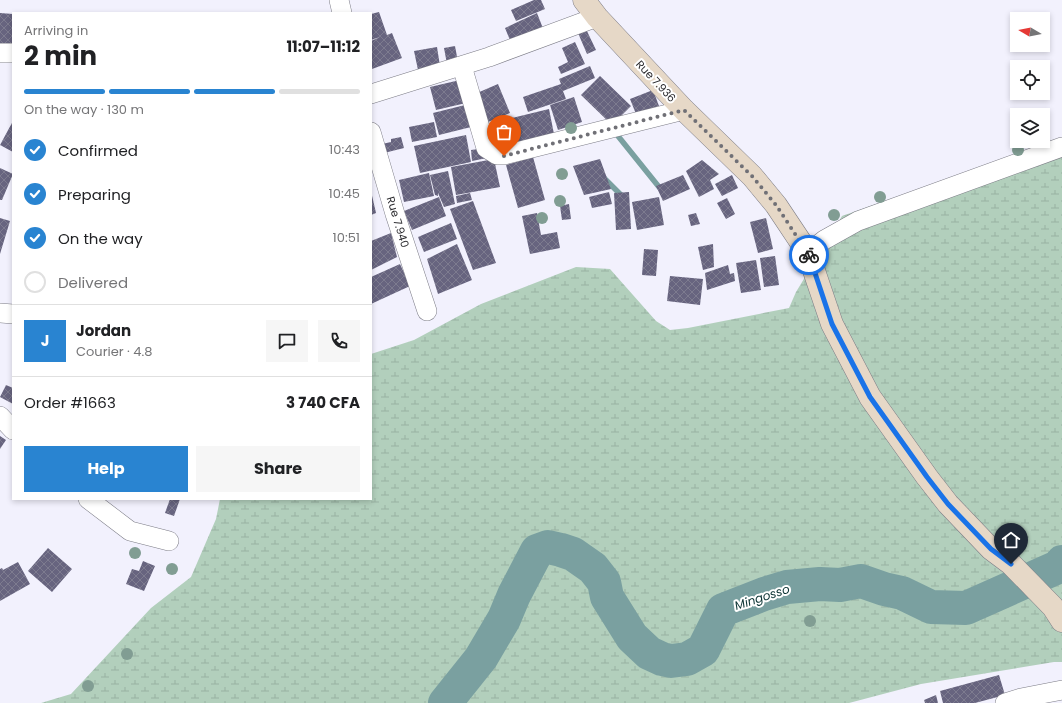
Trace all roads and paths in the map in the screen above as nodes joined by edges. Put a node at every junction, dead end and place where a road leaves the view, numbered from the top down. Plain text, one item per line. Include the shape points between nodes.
1 (339, 0) edge
2 (591, 8) edge
3 (342, 12) edge
4 (0, 53) edge
5 (12, 54) edge
6 (462, 66) junction
7 (372, 94) edge
8 (684, 110) junction
9 (372, 135) edge
10 (1062, 148) edge
11 (808, 253) junction
12 (427, 311) dead end
13 (0, 313) edge
14 (12, 314) edge
15 (0, 416) edge
16 (12, 429) edge
17 (89, 500) edge
18 (169, 541) dead end
19 (1057, 614) edge
20 (1062, 690) edge
21 (1005, 703) edge

1 - 3 street
2 - 6 street via 490,57
2 - 8 street, Rue 7.936
4 - 5 street
6 - 7 street
6 - 8 street via 486,148 497,155 504,156
8 - 11 street, Rue 7.936 via 752,176 776,205
9 - 12 street, Rue 7.940
10 - 11 street via 858,221 824,240
11 - 19 street, Rue 7.936 via 832,324 870,397 948,504 991,549 1011,564
13 - 14 street
15 - 16 street
17 - 18 street via 130,531
20 - 21 street

